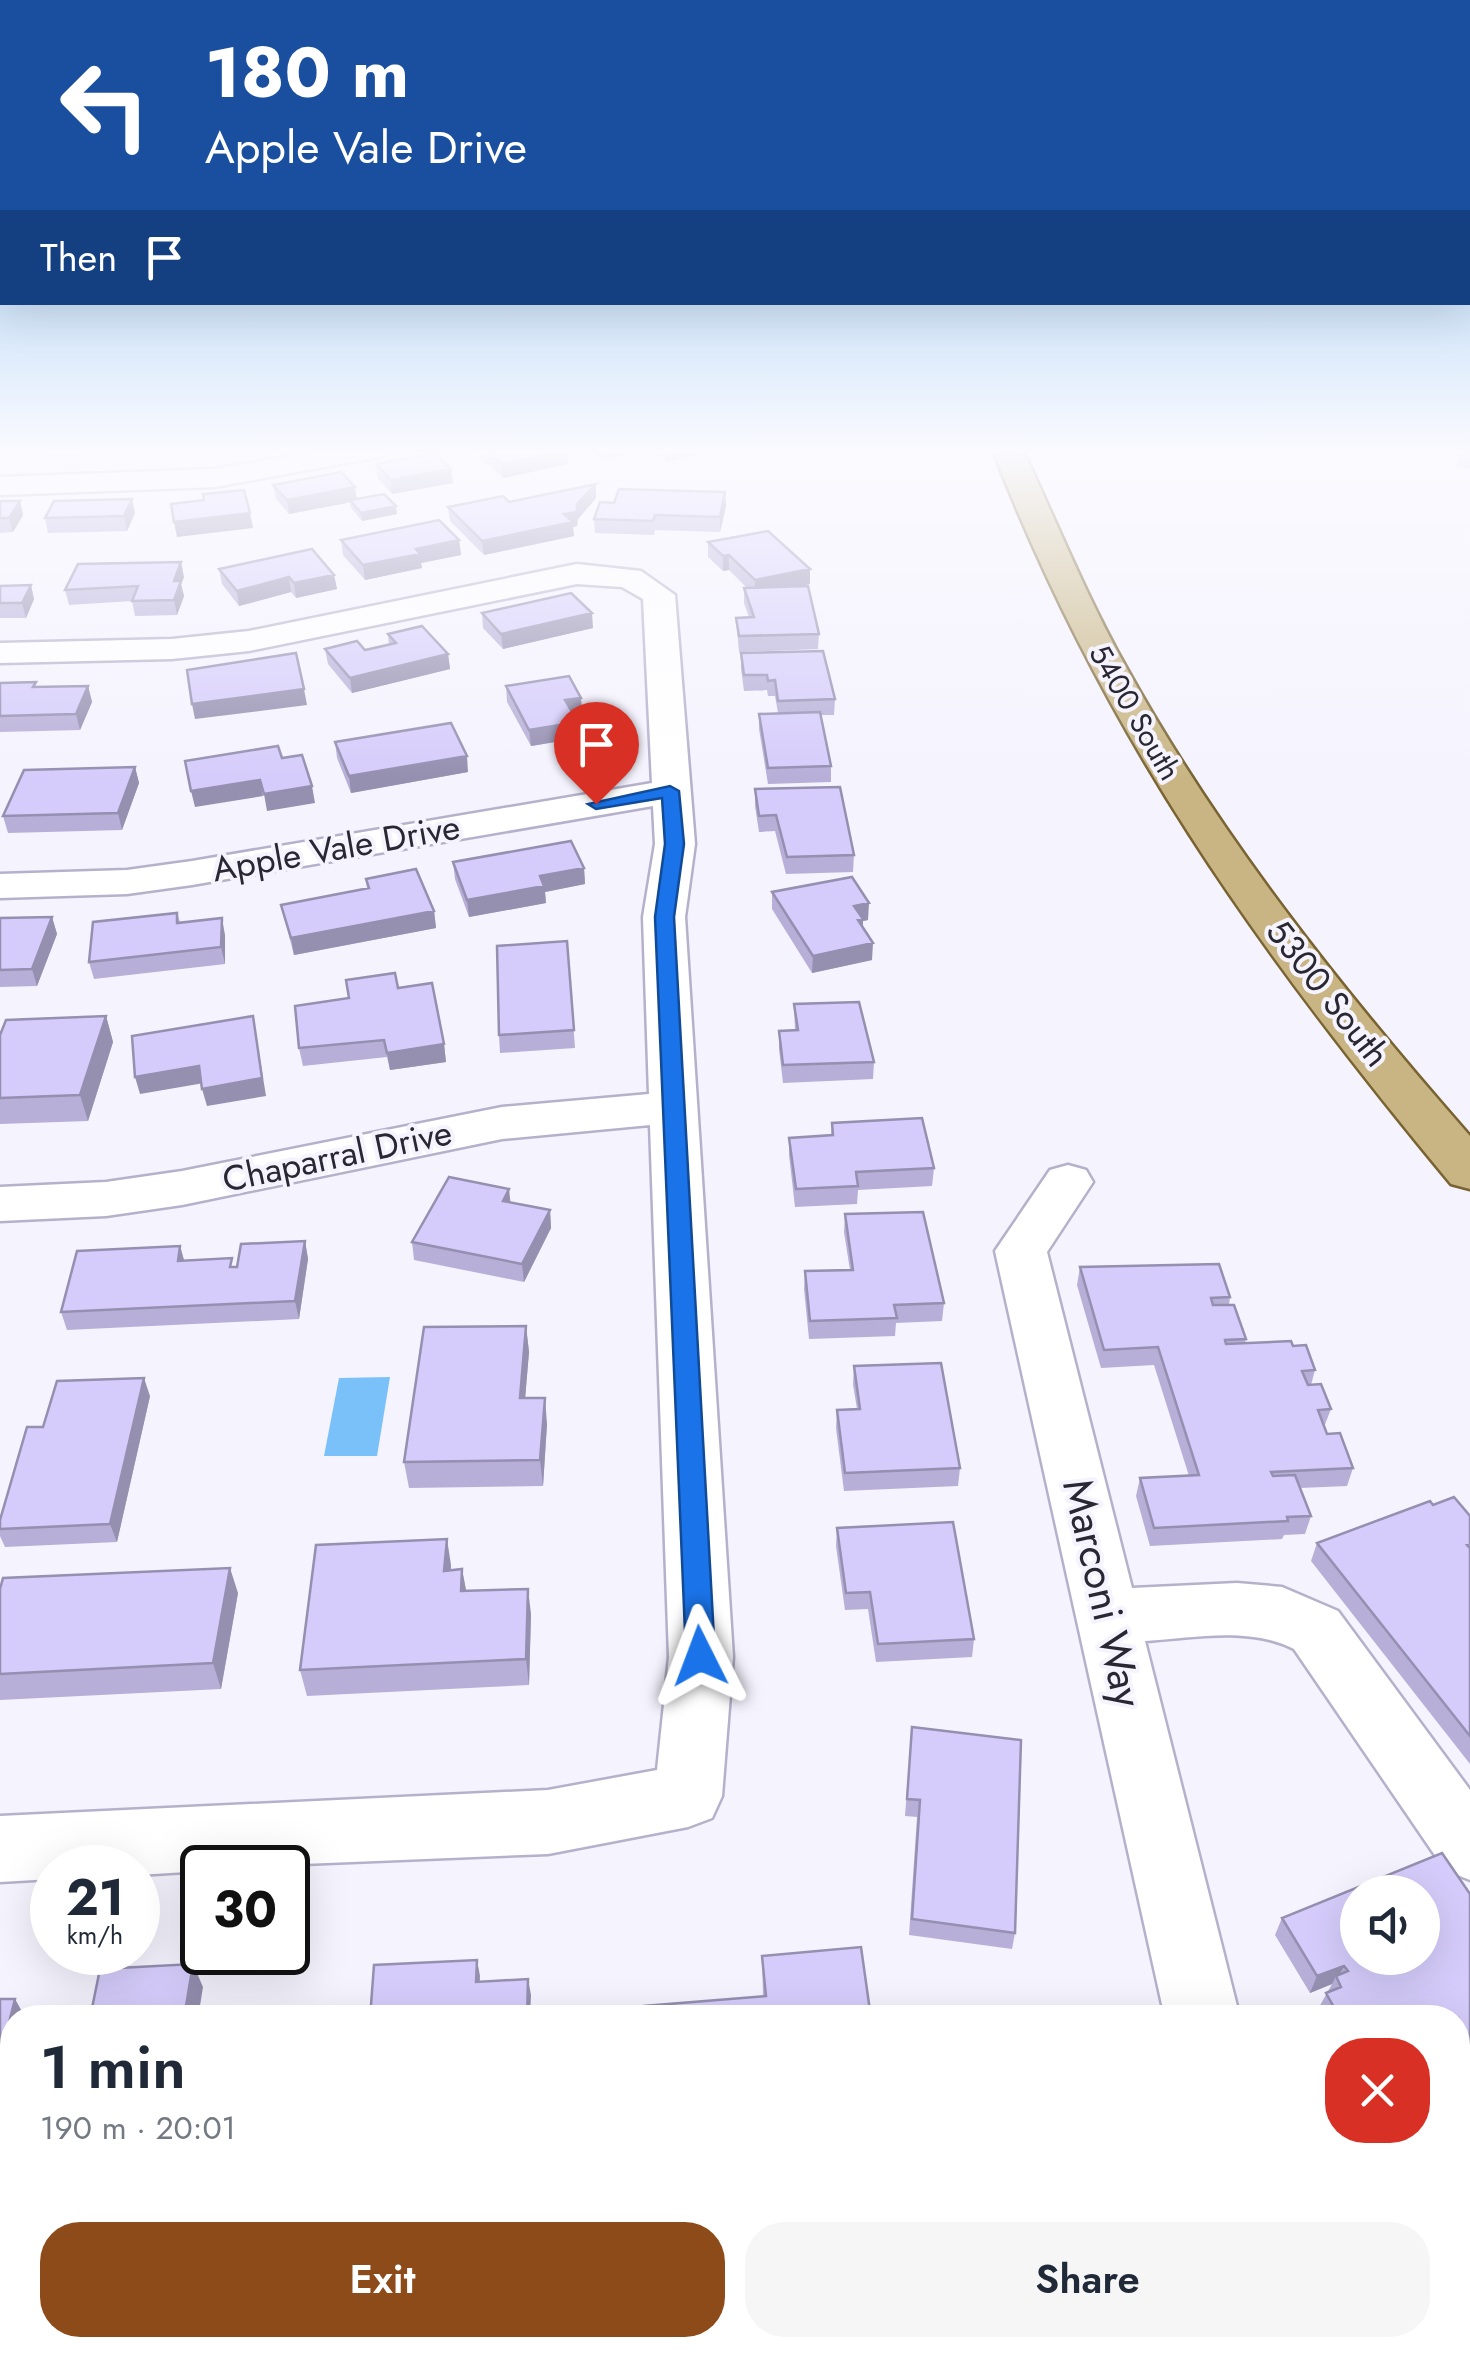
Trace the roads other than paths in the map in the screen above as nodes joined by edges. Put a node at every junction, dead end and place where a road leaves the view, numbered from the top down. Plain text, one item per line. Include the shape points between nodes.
1 (1057, 558) edge
2 (0, 654) edge
3 (670, 791) junction
4 (1192, 810) joint
5 (0, 886) edge
6 (675, 1107) junction
7 (1470, 1171) edge
8 (1068, 1182) dead end
9 (0, 1204) edge
10 (1109, 1616) junction
11 (1470, 1847) edge
12 (0, 1849) edge
13 (1200, 2005) edge

1 - 4 main road, 5400 South via 1108,669
2 - 3 street via 249,641 562,575 630,578 659,595
3 - 5 street, Apple Vale Drive via 192,873
3 - 6 street via 674,844 664,917
4 - 7 main road, 5300 South via 1254,899
6 - 9 street, Chaparral Drive via 502,1123 106,1199
6 - 12 street via 700,1656 688,1796 548,1822
8 - 10 street, Marconi Way via 1021,1251
10 - 11 street via 1236,1608 1282,1613 1316,1630
10 - 13 street, Marconi Way

